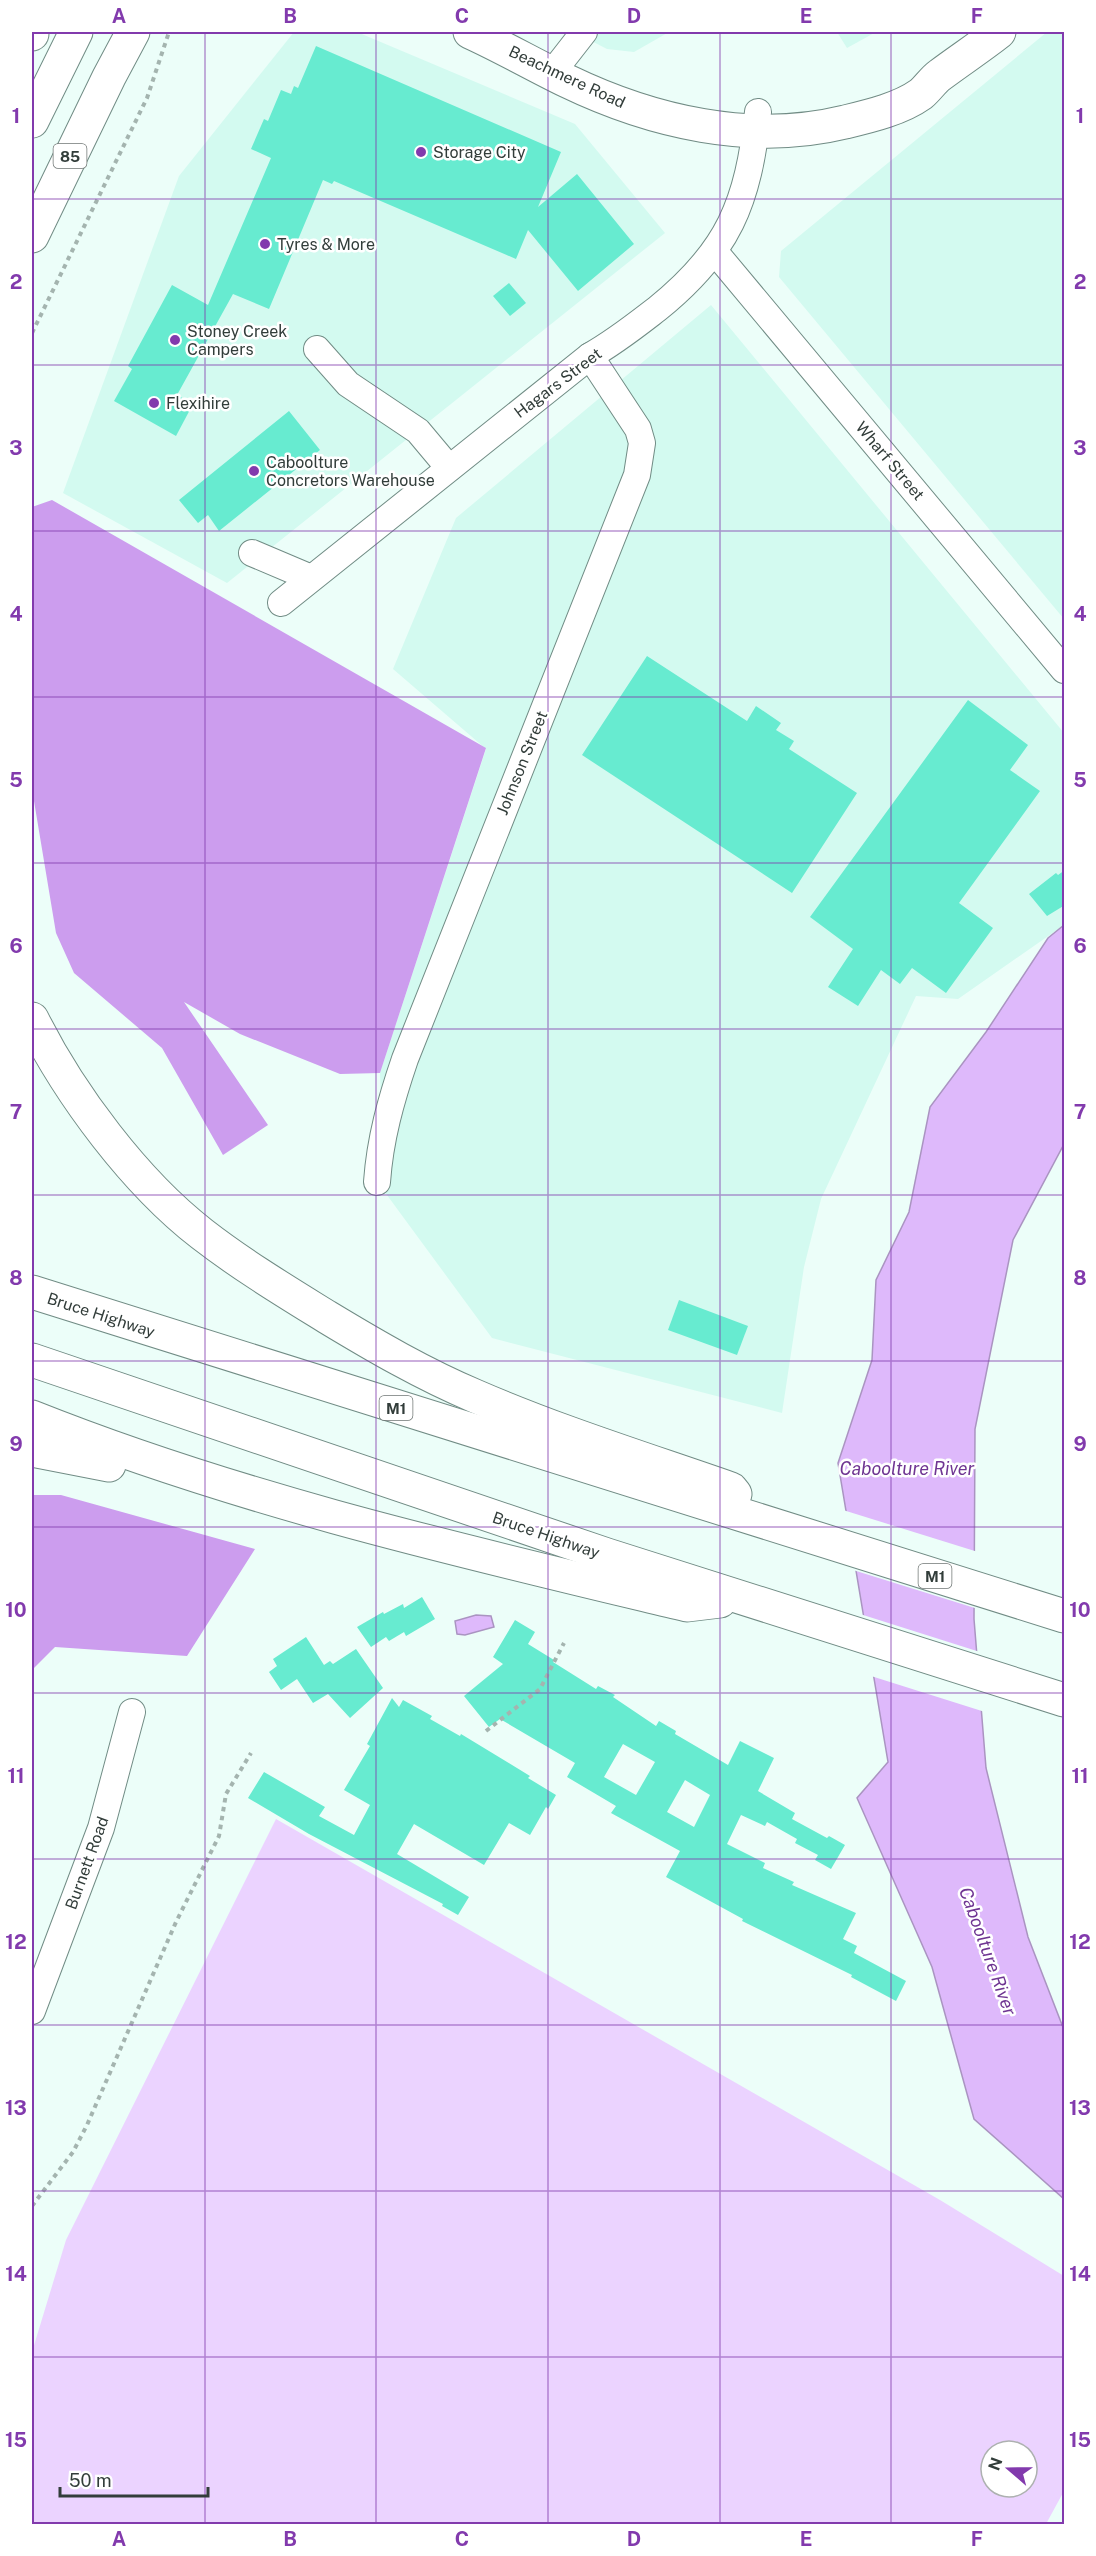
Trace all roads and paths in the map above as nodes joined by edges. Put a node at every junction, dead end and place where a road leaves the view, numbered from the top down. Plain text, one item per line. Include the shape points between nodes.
1 (76, 32) edge
2 (133, 32) edge
3 (169, 32) edge
4 (584, 32) edge
5 (999, 32) edge
6 (492, 34) edge
7 (557, 65) junction
8 (32, 121) edge
9 (757, 122) junction
10 (32, 236) edge
11 (715, 252) junction
12 (32, 333) edge
13 (317, 349) dead end
14 (590, 356) junction
15 (449, 468) junction
16 (252, 553) dead end
17 (311, 578) junction
18 (281, 603) dead end
19 (1065, 670) edge
20 (32, 1019) edge
21 (377, 1182) dead end
22 (32, 1292) edge
23 (32, 1360) edge
24 (32, 1418) edge
25 (32, 1450) edge
26 (187, 1473) junction
27 (762, 1521) junction
28 (740, 1598) junction
29 (1065, 1616) edge
30 (564, 1643) dead end
31 (1065, 1700) edge
32 (132, 1712) dead end
33 (486, 1731) dead end
34 (251, 1753) dead end
35 (32, 2011) edge
36 (32, 2206) edge

1 - 8 main road
2 - 10 main road, 85
3 - 12 path via 147,98
4 - 7 street
5 - 9 main road, Beachmere Road via 921,94 873,115 825,127
6 - 7 main road, Beachmere Road
7 - 9 main road, Beachmere Road via 597,94 648,112 705,126
9 - 11 street, Hagars Street via 739,205
11 - 14 street, Hagars Street via 679,291 619,340
11 - 19 street, Wharf Street
13 - 15 street via 354,389 418,431
14 - 15 street, Hagars Street
14 - 21 street, Johnson Street via 638,429 642,443 637,474 405,1059 389,1106
15 - 17 street, Hagars Street
16 - 17 street
17 - 18 street, Hagars Street
20 - 27 main road via 76,1096 122,1155 201,1233 238,1260 411,1366 535,1420 731,1489
22 - 27 main road, Bruce Highway / M1
23 - 28 main road, Bruce Highway
24 - 26 main road
25 - 26 main road via 150,1475
26 - 28 main road via 379,1529 687,1605
27 - 29 main road, Bruce Highway / M1
28 - 31 main road, Bruce Highway
30 - 33 path via 540,1689
32 - 35 street, Burnett Road via 101,1828
34 - 36 path via 226,1794 219,1836 176,1922 87,2125 73,2152

